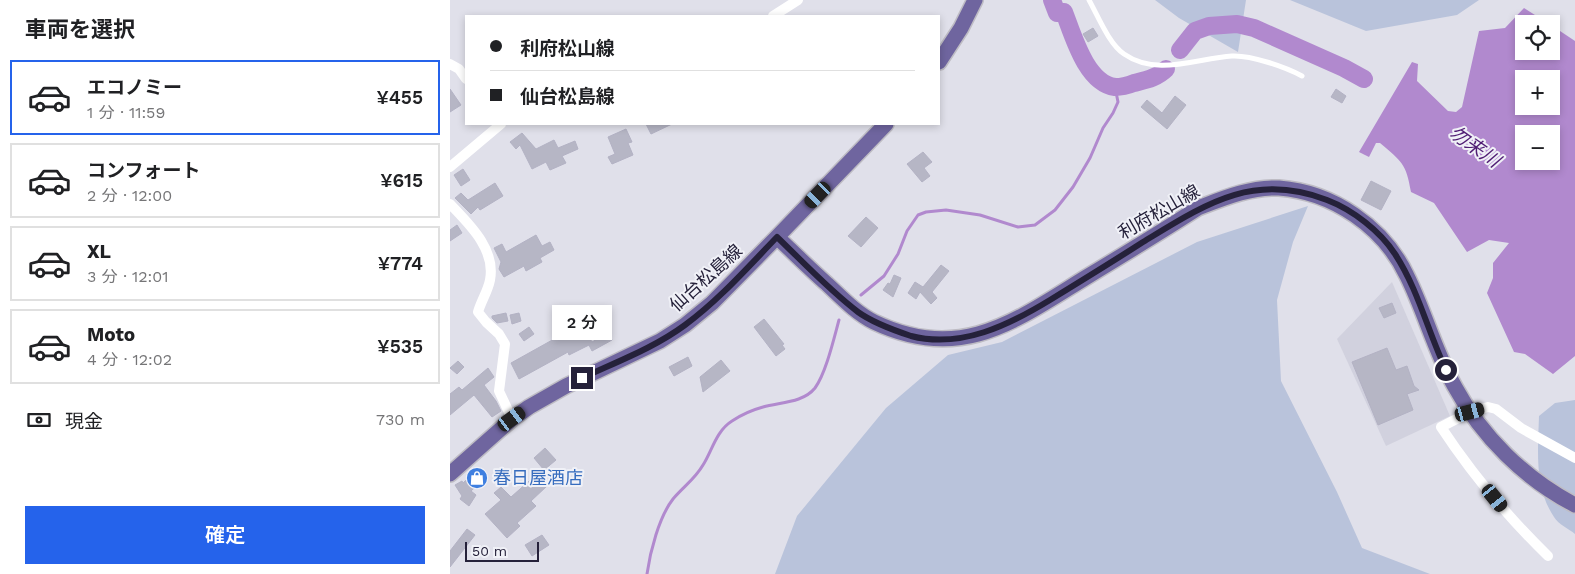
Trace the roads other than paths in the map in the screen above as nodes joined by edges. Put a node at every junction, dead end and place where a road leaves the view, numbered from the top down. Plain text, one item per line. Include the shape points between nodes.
1 (798, 0) edge
2 (975, 0) edge
3 (1089, 0) edge
4 (775, 15) edge
5 (940, 60) edge
6 (450, 64) edge
7 (1302, 76) dead end
8 (465, 78) edge
9 (500, 125) edge
10 (885, 125) edge
11 (450, 167) edge
12 (450, 204) edge
13 (777, 237) junction
14 (1470, 412) junction
15 (512, 419) junction
16 (1575, 458) edge
17 (450, 474) edge
18 (1575, 505) edge
19 (1548, 556) dead end

1 - 4 street
2 - 5 main road
3 - 7 lane via 1109,36 1124,54 1148,65 1175,65 1235,56 1288,68
6 - 8 street
9 - 11 street
10 - 13 main road, 仙台松島線
12 - 15 street via 472,228 491,262 490,278 478,312 505,344 499,392
13 - 14 main road, 利府松山線 via 844,300 874,322 913,336 958,338 1004,326 1198,208 1227,196 1278,188 1319,196 1341,205 1363,221 1394,253 1407,275 1454,387
13 - 15 main road, 仙台松島線 via 712,303 685,325 660,341 566,386
14 - 16 street via 1488,407 1496,409
14 - 18 main road, 利府松山線 via 1520,468
14 - 19 street via 1441,427 1460,456 1518,527
15 - 17 main road, 仙台松島線

